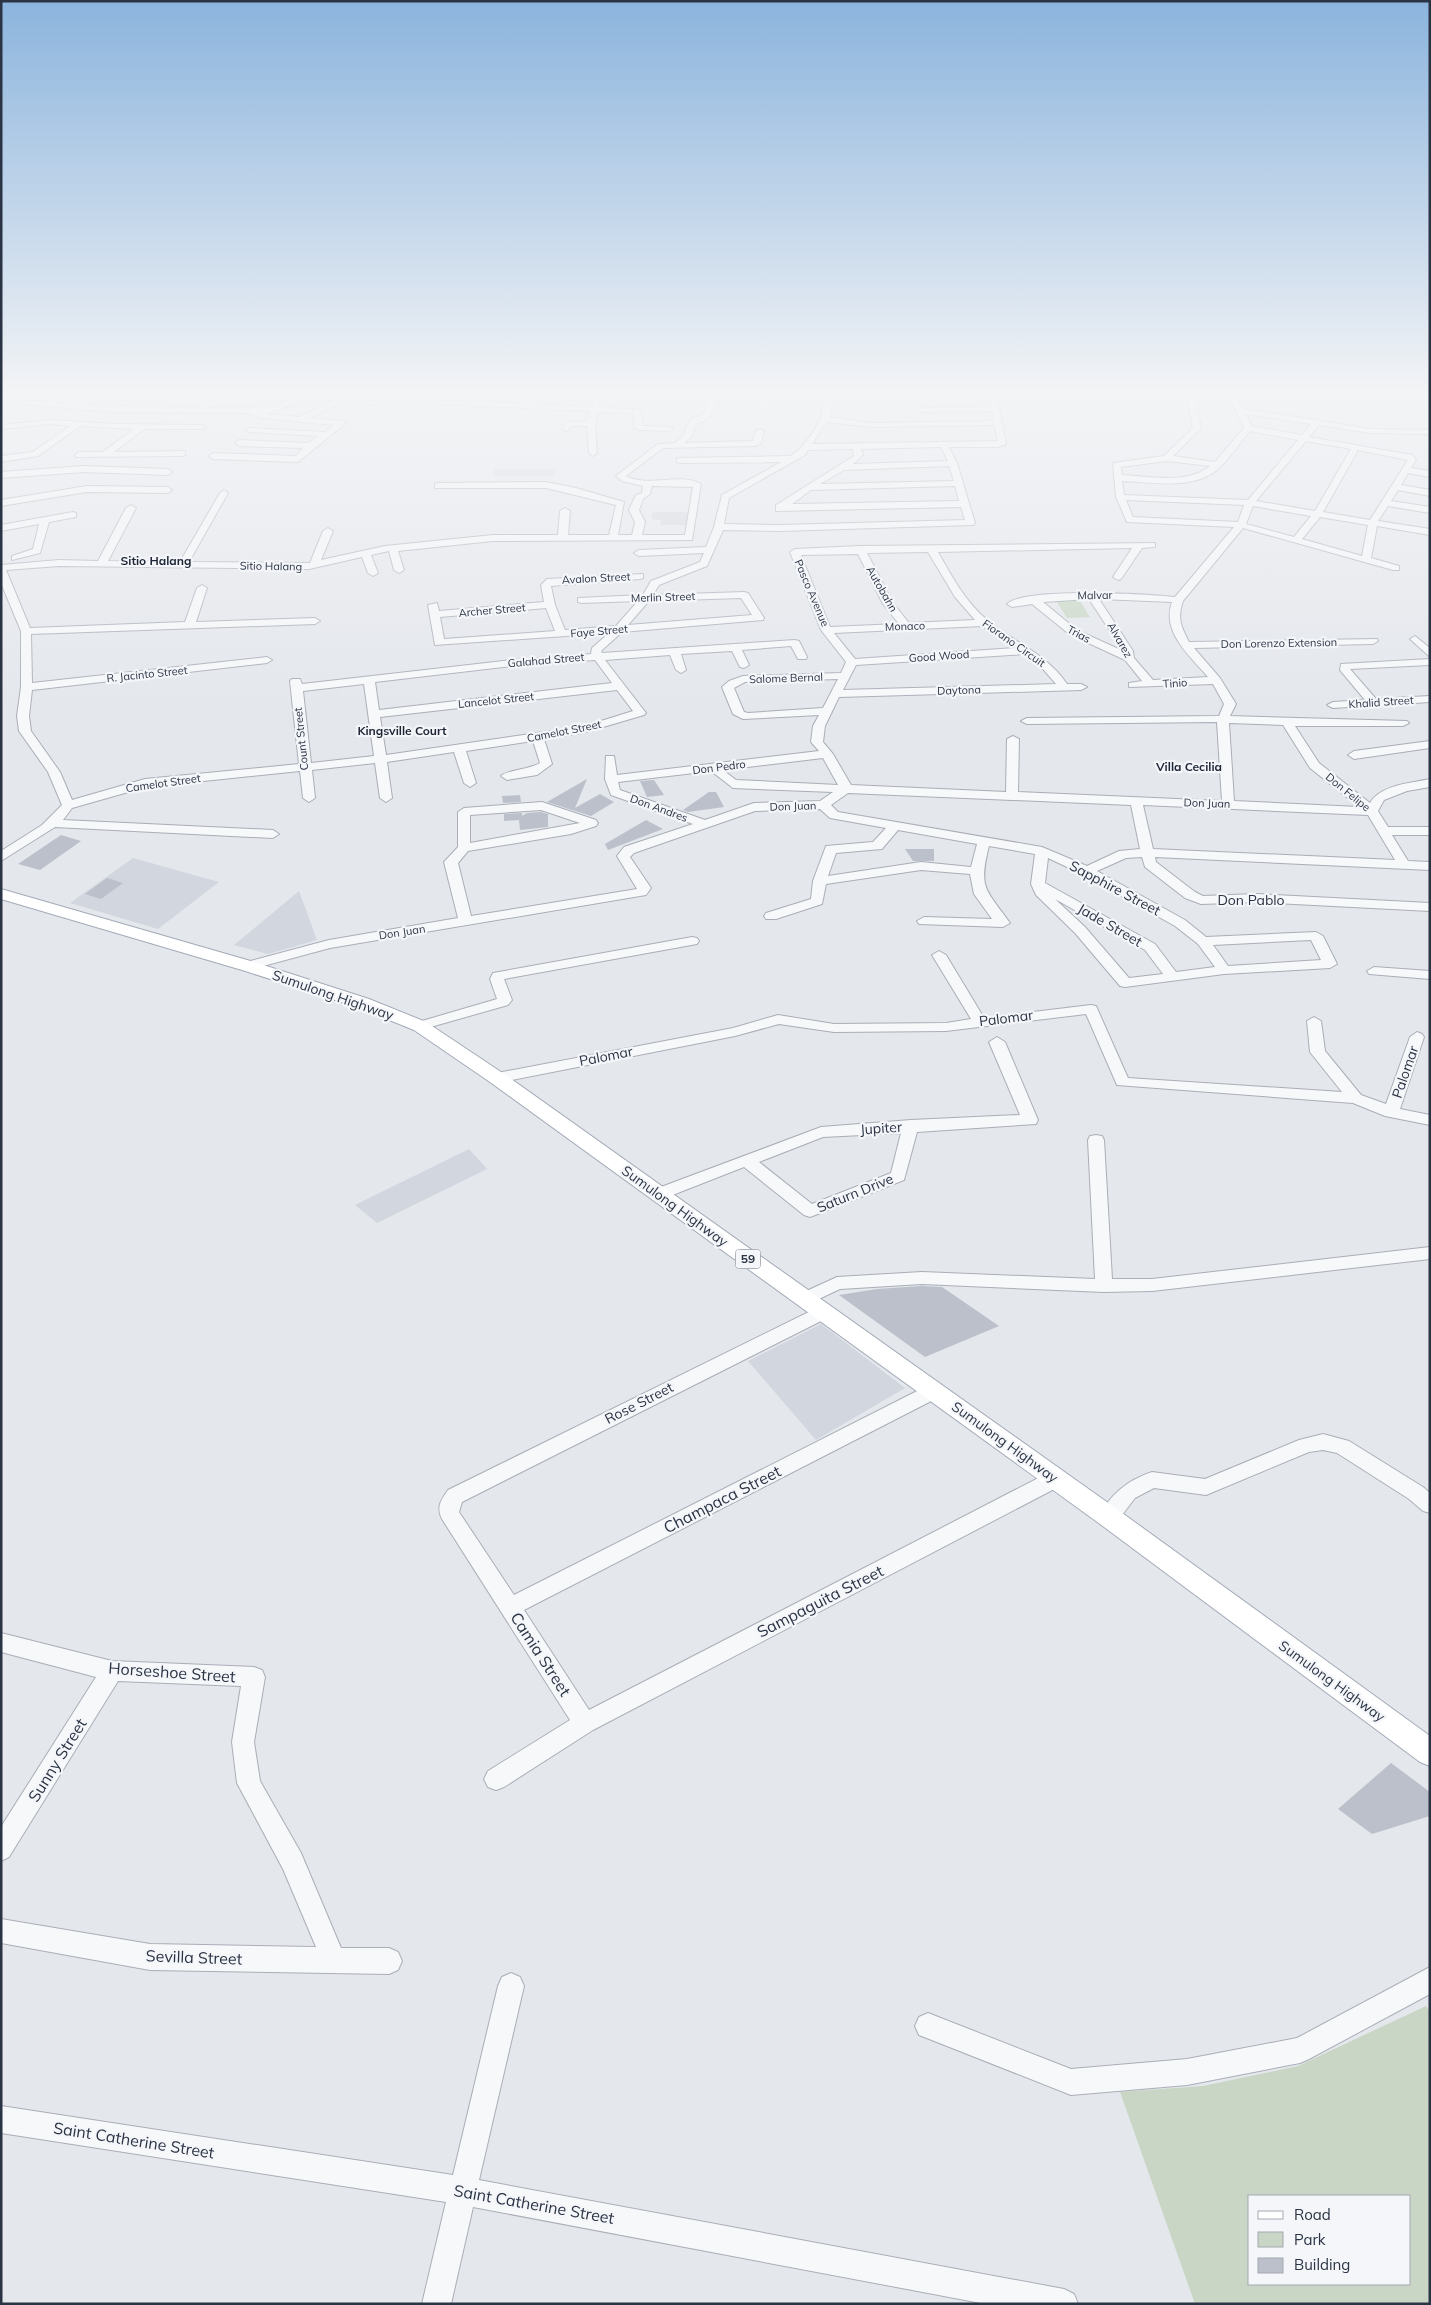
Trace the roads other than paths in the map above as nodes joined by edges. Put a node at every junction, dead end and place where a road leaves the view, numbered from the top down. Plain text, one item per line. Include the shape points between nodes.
1 (1120, 497) edge
2 (34, 498) edge
3 (221, 498) edge
4 (602, 498) edge
5 (640, 498) edge
6 (696, 498) edge
7 (726, 498) edge
8 (793, 498) edge
9 (963, 498) edge
10 (1132, 498) edge
11 (1254, 498) edge
12 (1327, 498) edge
13 (1389, 498) edge
14 (1, 503) edge
15 (1250, 503) junction
16 (1385, 503) junction
17 (965, 504) junction
18 (779, 507) junction
19 (131, 508) dead end
20 (1430, 510) edge
21 (565, 511) dead end
22 (1318, 513) junction
23 (73, 516) dead end
24 (45, 520) junction
25 (1373, 522) junction
26 (1241, 525) junction
27 (719, 526) junction
28 (1, 528) edge
29 (780, 528) junction
30 (328, 531) dead end
31 (1430, 532) edge
32 (563, 536) junction
33 (613, 536) junction
34 (637, 536) junction
35 (1297, 539) junction
36 (1152, 544) dead end
37 (1139, 545) junction
38 (393, 549) junction
39 (708, 550) junction
40 (860, 550) junction
41 (932, 550) junction
42 (638, 553) dead end
43 (365, 554) junction
44 (1366, 559) junction
45 (1, 562) edge
46 (102, 563) junction
47 (183, 564) junction
48 (314, 565) junction
49 (1396, 568) dead end
50 (1, 569) edge
51 (399, 570) dead end
52 (373, 573) dead end
53 (640, 576) dead end
54 (1118, 577) dead end
55 (202, 588) dead end
56 (1092, 595) junction
57 (646, 598) junction
58 (582, 600) dead end
59 (1034, 600) junction
60 (1178, 600) junction
61 (1012, 604) dead end
62 (550, 605) junction
63 (759, 618) joint
64 (315, 621) dead end
65 (984, 623) junction
66 (190, 624) junction
67 (906, 626) junction
68 (619, 629) junction
69 (826, 630) junction
70 (26, 631) junction
71 (561, 634) junction
72 (1415, 639) dead end
73 (1373, 641) dead end
74 (440, 643) joint
75 (1186, 645) junction
76 (735, 647) junction
77 (674, 651) junction
78 (1026, 651) junction
79 (1430, 654) edge
80 (597, 656) junction
81 (802, 658) dead end
82 (1129, 658) junction
83 (267, 660) dead end
84 (852, 662) junction
85 (1430, 662) edge
86 (744, 665) dead end
87 (681, 670) dead end
88 (844, 676) junction
89 (369, 680) junction
90 (1216, 680) junction
91 (296, 684) joint
92 (1150, 684) junction
93 (1133, 685) dead end
94 (618, 686) junction
95 (1063, 687) junction
96 (1080, 687) dead end
97 (27, 688) junction
98 (837, 694) junction
99 (1430, 699) edge
100 (1374, 703) junction
101 (1333, 705) dead end
102 (828, 711) junction
103 (374, 714) junction
104 (1223, 719) junction
105 (1026, 721) dead end
106 (1287, 722) junction
107 (1403, 723) dead end
108 (537, 738) junction
109 (1013, 739) dead end
110 (1430, 744) edge
111 (459, 748) junction
112 (827, 754) junction
113 (1354, 755) dead end
114 (381, 759) junction
115 (610, 759) dead end
116 (713, 767) junction
117 (304, 768) junction
118 (507, 776) dead end
119 (611, 779) junction
120 (470, 783) dead end
121 (1430, 783) edge
122 (846, 788) junction
123 (1012, 795) junction
124 (309, 798) dead end
125 (386, 798) dead end
126 (1136, 800) junction
127 (1228, 804) junction
128 (68, 805) junction
129 (823, 805) junction
130 (1372, 811) junction
131 (52, 823) junction
132 (706, 824) junction
133 (895, 826) junction
134 (1384, 831) junction
135 (1430, 831) edge
136 (273, 834) dead end
137 (984, 842) junction
138 (464, 848) junction
139 (1042, 851) junction
140 (1149, 853) junction
141 (1, 857) edge
142 (1404, 865) junction
143 (1430, 866) edge
144 (976, 871) junction
145 (1087, 871) junction
146 (820, 881) junction
147 (1038, 884) junction
148 (1, 894) edge
149 (1430, 907) edge
150 (771, 916) dead end
151 (465, 921) junction
152 (924, 921) dead end
153 (692, 941) dead end
154 (1203, 941) junction
155 (939, 955) dead end
156 (248, 966) junction
157 (1224, 970) junction
158 (1374, 971) dead end
159 (1430, 975) edge
160 (1173, 977) junction
161 (1125, 983) joint
162 (979, 1021) junction
163 (1314, 1021) dead end
164 (420, 1026) junction
165 (1417, 1038) dead end
166 (997, 1042) dead end
167 (497, 1078) junction
168 (1355, 1098) junction
169 (1391, 1112) junction
170 (1430, 1120) edge
171 (911, 1126) junction
172 (1096, 1140) dead end
173 (747, 1161) junction
174 (659, 1194) junction
175 (1430, 1253) edge
176 (1104, 1286) junction
177 (814, 1306) junction
178 (934, 1391) junction
179 (1055, 1478) junction
180 (455, 1496) joint
181 (1430, 1506) edge
182 (1109, 1517) junction
183 (510, 1607) junction
184 (1, 1642) edge
185 (112, 1671) junction
186 (585, 1723) junction
187 (1430, 1753) edge
188 (496, 1778) dead end
189 (1, 1848) edge
190 (1, 1932) edge
191 (334, 1960) junction
192 (389, 1961) dead end
193 (1430, 1980) edge
194 (511, 1986) dead end
195 (928, 2026) dead end
196 (1, 2119) edge
197 (463, 2191) junction
198 (436, 2304) edge
199 (1064, 2304) edge

1 - 26 street via 1130,520
2 - 14 street
3 - 47 street
4 - 33 street via 620,504
5 - 34 street via 634,510 640,522
6 - 34 street, Sitio Halang via 688,538
7 - 27 street
8 - 18 street
9 - 17 street
10 - 15 street
11 - 15 street
12 - 22 street
13 - 16 street
15 - 22 street
15 - 26 street
16 - 20 street
16 - 25 street
17 - 18 street
17 - 29 street via 970,523
18 - 29 street
19 - 46 street
21 - 32 street
22 - 25 street
22 - 35 street
23 - 24 street
24 - 28 street
24 - 45 street via 37,551
25 - 31 street
25 - 44 street
26 - 35 street
26 - 60 street
27 - 29 street
27 - 39 street
30 - 48 street
32 - 33 street, Sitio Halang
32 - 38 street, Sitio Halang via 493,538
33 - 34 street, Sitio Halang
35 - 44 street
36 - 37 street
37 - 41 street
37 - 54 street
38 - 43 street, Sitio Halang
38 - 51 street
39 - 42 street
39 - 57 street via 704,564 655,583
40 - 41 street
40 - 67 street, Autobahn via 888,604
40 - 69 street, Pasco Avenue via 794,552
41 - 65 street, Fiorano Circuit via 960,600
43 - 48 street, Sitio Halang
43 - 52 street
44 - 49 street
46 - 47 street, Sitio Halang
46 - 50 street, Sitio Halang via 33,564
47 - 48 street, Sitio Halang
50 - 70 street
53 - 62 street, Avalon Street via 550,581 546,585
55 - 66 street
56 - 59 street, Malvar
56 - 60 street, Malvar
56 - 82 street, Alvarez via 1128,651
57 - 58 street, Merlin Street
57 - 63 street, Merlin Street via 744,595
57 - 68 street
59 - 61 street, Malvar
59 - 82 street, Trias via 1073,632
60 - 75 street via 1174,624
62 - 71 street, Avalon Street
62 - 74 street, Archer Street via 434,610
63 - 68 street, Faye Street
64 - 66 street
65 - 67 street, Monaco
65 - 78 street, Fiorano Circuit
66 - 70 street
67 - 69 street, Monaco
68 - 71 street, Faye Street
68 - 80 street via 596,650
69 - 84 street, Pasco Avenue
70 - 97 street
71 - 74 street, Faye Street
72 - 79 street
73 - 75 street, Don Lorenzo Extension
75 - 90 street
76 - 77 street, Galahad Street
76 - 81 street, Galahad Street via 795,643
76 - 86 street
77 - 80 street, Galahad Street
77 - 87 street
78 - 84 street, Good Wood
78 - 95 street, Fiorano Circuit via 1044,662
80 - 89 street, Galahad Street
80 - 94 street, Camelot Street
82 - 92 street, Alvarez
83 - 97 street, R. Jacinto Street
84 - 88 street
85 - 100 street via 1345,666
88 - 98 street
88 - 102 street, Salome Bernal via 743,679 728,687 740,714 747,717
89 - 91 street, Galahad Street
89 - 103 street
90 - 92 street, Tinio
90 - 104 street via 1230,704
91 - 117 street, Count Street
92 - 93 street, Tinio
94 - 103 street, Lancelot Street
94 - 108 street, Camelot Street via 640,713 586,729
95 - 96 street, Daytona
95 - 98 street, Daytona
97 - 128 street via 23,716 25,731 54,772
98 - 102 street
99 - 100 street, Khalid Street
100 - 101 street, Khalid Street
102 - 112 street via 819,726 817,742
103 - 114 street
104 - 105 street
104 - 106 street
104 - 127 street
106 - 107 street
106 - 130 street, Don Felipe via 1314,766
108 - 111 street, Camelot Street
108 - 118 street via 546,764 533,772
109 - 123 street
110 - 113 street
111 - 114 street, Camelot Street
111 - 120 street
112 - 116 street, Don Pedro
112 - 122 street
114 - 117 street, Camelot Street
114 - 125 street
115 - 119 street
116 - 119 street, Don Pedro
116 - 122 street via 733,784
117 - 124 street, Count Street
117 - 128 street, Camelot Street via 145,783
119 - 132 street, Don Andres via 615,792
121 - 130 street via 1404,788 1379,798
122 - 123 street, Don Juan
122 - 129 street, Don Juan
123 - 126 street, Don Juan
126 - 127 street, Don Juan
126 - 140 street, Don Pablo
127 - 130 street, Don Juan
128 - 131 street
129 - 132 street, Don Juan via 754,807
129 - 133 street, Sapphire Street via 834,814
130 - 134 street, Don Felipe
131 - 136 street
131 - 141 street
132 - 151 street, Don Juan via 628,850 623,856 644,888 641,892
133 - 137 street, Sapphire Street
133 - 146 street via 877,846 831,849
134 - 135 street
134 - 142 street, Don Felipe
137 - 139 street, Sapphire Street
137 - 144 street
138 - 138 street via 464,812 542,806 592,823 571,830
138 - 151 street via 452,862
139 - 145 street, Sapphire Street
139 - 147 street
140 - 142 street
140 - 145 street via 1124,854
140 - 149 street, Don Pablo via 1150,864 1190,896 1200,900 1257,898
142 - 143 street
144 - 146 street via 920,866
144 - 152 street via 977,889 1003,923
145 - 154 street, Sapphire Street via 1180,923
146 - 150 street via 817,901
147 - 160 street, Jade Street via 1150,947
147 - 161 street via 1043,896 1080,930
148 - 156 main road, Sumulong Highway / 59
151 - 156 street, Don Juan via 329,944
153 - 164 street via 498,976 503,1002
154 - 157 street, Sapphire Street
154 - 157 street via 1316,936 1330,960 1330,964 1324,965
155 - 162 street
156 - 164 main road, Sumulong Highway / 59 via 363,1003
157 - 160 street
158 - 159 street
160 - 161 street
162 - 167 street, Palomar via 946,1027 834,1028 778,1020 735,1032
162 - 168 street, Palomar via 1091,1009 1122,1082
163 - 168 street via 1318,1052
164 - 167 main road, Sumulong Highway / 59
165 - 169 street, Palomar
166 - 171 street, Jupiter via 1030,1120
167 - 174 main road, Sumulong Highway / 59
168 - 169 street, Palomar
169 - 170 street
171 - 173 street, Jupiter via 822,1132
171 - 173 street, Saturn Drive via 898,1176 810,1211
172 - 176 street
173 - 174 street, Jupiter
174 - 177 main road, Sumulong Highway / 59
175 - 176 street, Rose Street via 1152,1285
176 - 177 street, Rose Street via 922,1278 836,1282
177 - 178 main road, Sumulong Highway / 59
177 - 180 street, Rose Street
178 - 179 main road, Sumulong Highway / 59
178 - 183 street, Champaca Street
179 - 182 main road, Sumulong Highway / 59
179 - 186 street, Sampaguita Street
180 - 183 street, Camia Street via 449,1504 449,1513
181 - 182 street via 1416,1493 1342,1446 1323,1442 1306,1445 1206,1487 1152,1480 1128,1492
182 - 187 main road, Sumulong Highway / 59
183 - 186 street, Camia Street
184 - 185 street, Horseshoe Street
185 - 189 street, Sunny Street
185 - 191 street, Horseshoe Street via 254,1677 243,1742 249,1782 292,1861
186 - 188 street
190 - 191 street, Sevilla Street via 150,1958
191 - 192 street, Sevilla Street
193 - 195 street via 1300,2050 1186,2072 1071,2082
194 - 197 street
196 - 197 street, Saint Catherine Street
197 - 198 street
197 - 199 street, Saint Catherine Street

